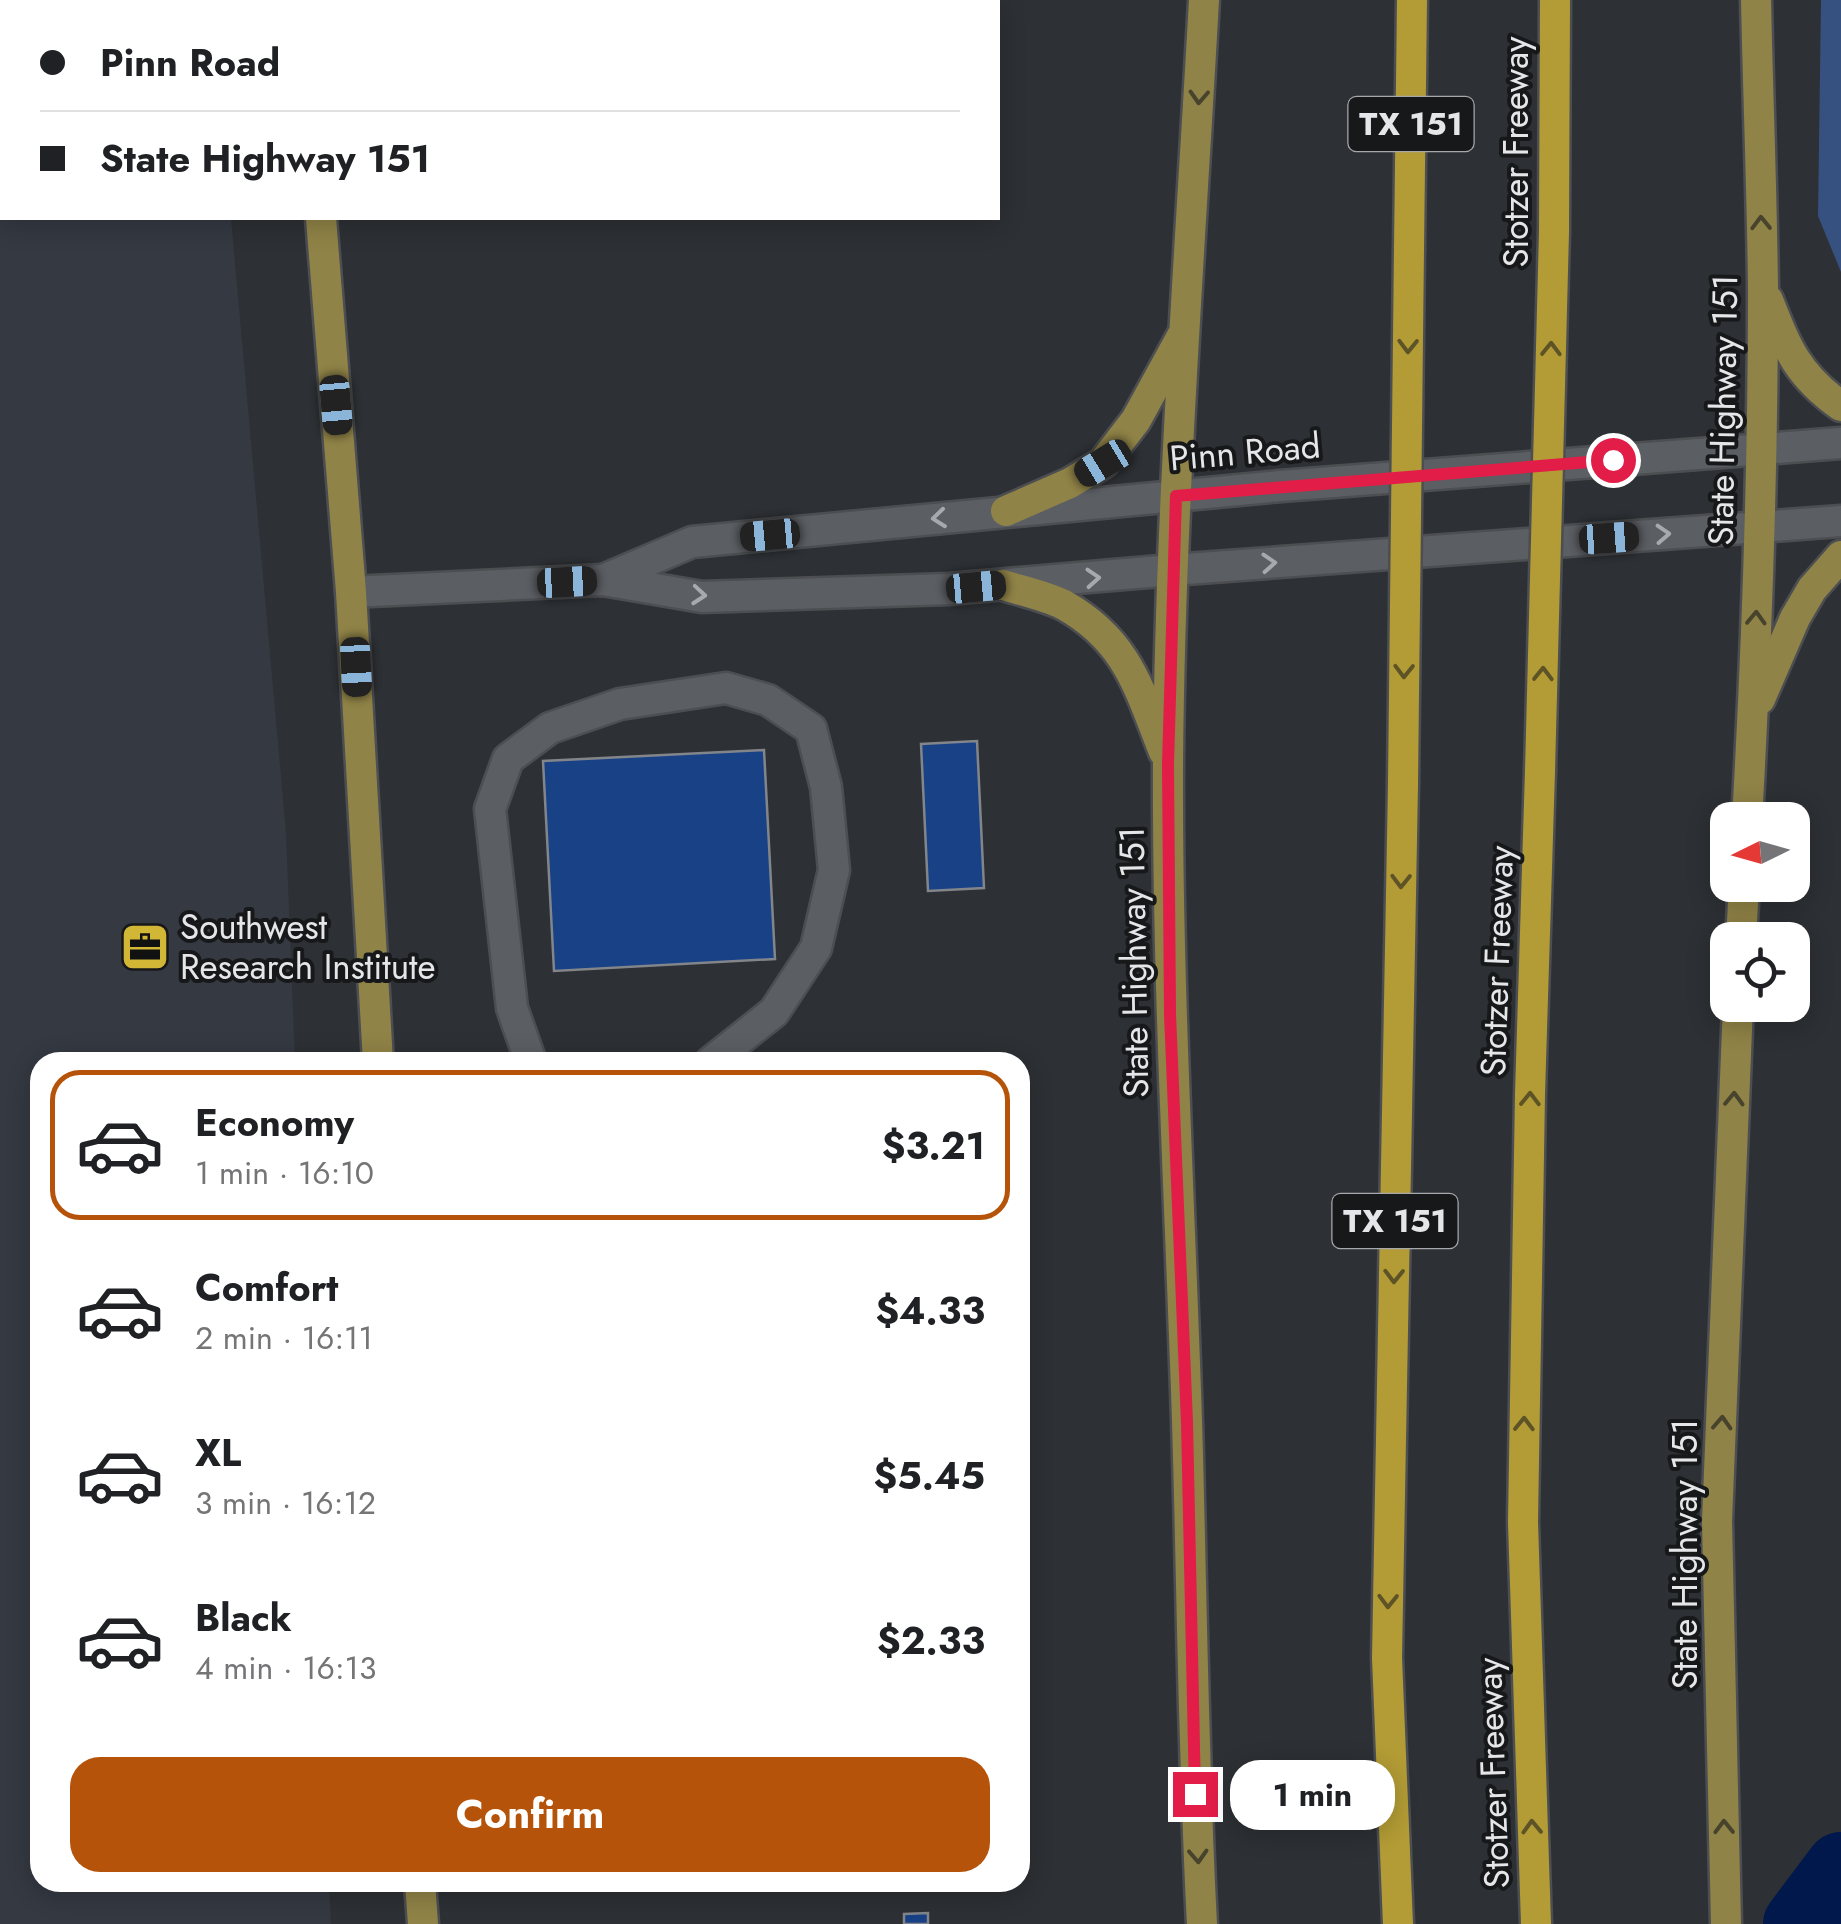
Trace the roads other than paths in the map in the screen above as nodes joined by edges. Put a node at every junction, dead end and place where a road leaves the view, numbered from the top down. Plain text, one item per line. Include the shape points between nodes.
1 (1204, 0) edge
2 (1412, 0) edge
3 (1555, 0) edge
4 (1756, 0) edge
5 (322, 220) edge
6 (1763, 287) junction
7 (1186, 329) junction
8 (1841, 406) edge
9 (1841, 443) edge
10 (1761, 448) junction
11 (1176, 496) junction
12 (1006, 512) junction
13 (1841, 522) edge
14 (1759, 529) junction
15 (1841, 556) edge
16 (1172, 570) junction
17 (603, 580) junction
18 (1003, 585) junction
19 (351, 592) junction
20 (1753, 715) junction
21 (1168, 764) junction
22 (1749, 802) edge
23 (1737, 1022) edge
24 (377, 1052) edge
25 (527, 1052) edge
26 (724, 1052) edge
27 (421, 1892) edge
28 (423, 1924) edge
29 (1202, 1924) edge
30 (1398, 1924) edge
31 (1536, 1924) edge
32 (1726, 1924) edge

1 -> 7 main road, State Highway 151
2 -> 30 highway, TX 151, bridge via 1387,1658
31 -> 3 highway, Stotzer Freeway, bridge via 1523,1522
6 -> 4 main road, State Highway 151
5 - 19 main road
6 - 8 main road via 1801,371
6 - 10 main road, State Highway 151
7 - 11 main road, State Highway 151
7 - 12 main road via 1136,420 1103,463
9 - 10 street, Pinn Road
10 - 11 street, Pinn Road
10 - 14 main road, State Highway 151
11 - 12 street, Pinn Road
11 - 16 main road, State Highway 151
12 -> 17 street, Pinn Road via 692,542
13 - 14 street, Pinn Road
16 -> 14 street, Pinn Road
20 -> 14 main road, State Highway 151
15 - 20 main road via 1795,618
18 -> 16 street, Pinn Road
16 - 21 main road, State Highway 151
17 -> 18 street, Pinn Road via 702,597
17 - 19 street, Pinn Road
18 - 21 main road via 1062,604 1107,638 1131,669
19 - 24 main road
20 - 22 main road, State Highway 151
21 -> 29 main road, State Highway 151 via 1170,1014
32 -> 23 main road, State Highway 151 via 1717,1521
25 - 26 street via 512,1008 490,809 508,759 550,728 620,704 726,688 768,700 811,729 826,787 834,870 816,948 774,1012
27 - 28 main road

